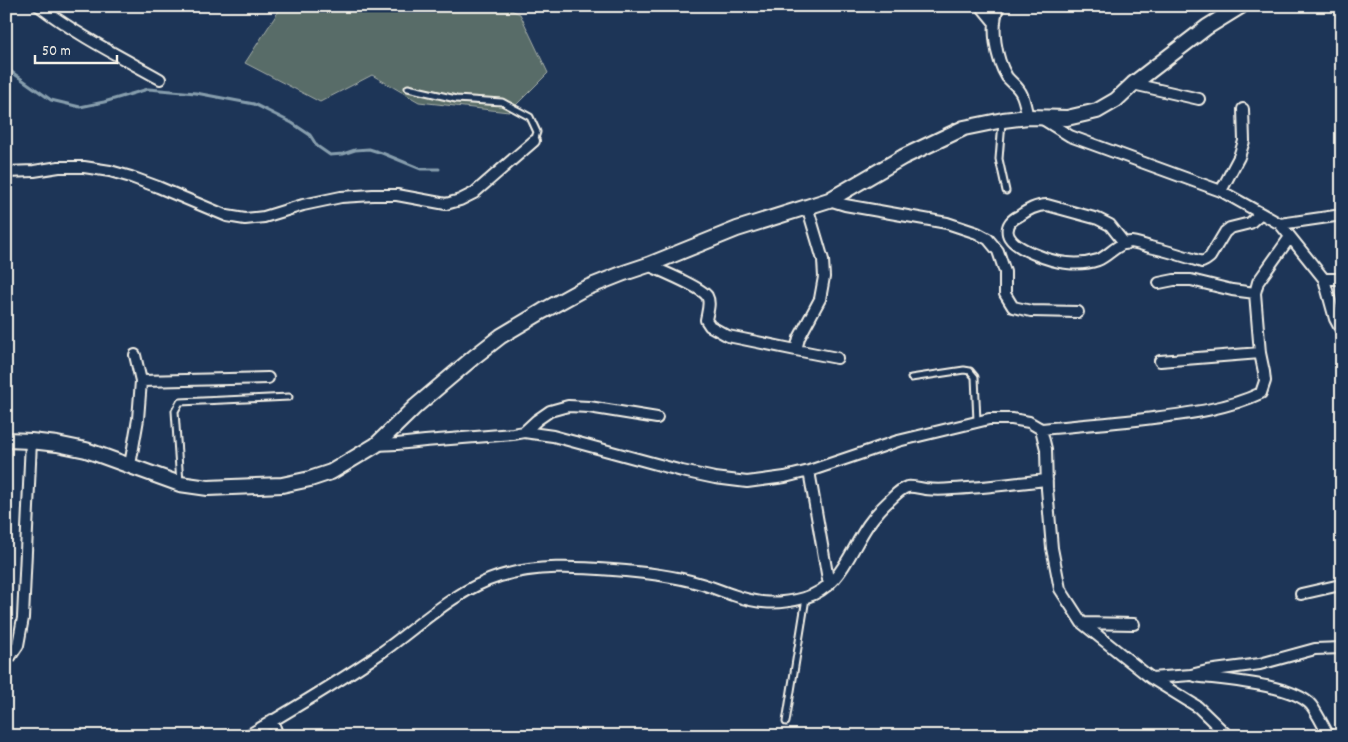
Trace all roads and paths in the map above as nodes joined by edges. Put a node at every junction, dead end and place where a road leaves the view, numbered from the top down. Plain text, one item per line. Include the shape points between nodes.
1 (39, 6) edge
2 (981, 6) edge
3 (999, 6) edge
4 (1242, 6) edge
5 (994, 23) junction
6 (160, 79) dead end
7 (1133, 84) junction
8 (408, 88) dead end
9 (1199, 99) dead end
10 (1243, 109) dead end
11 (1034, 117) junction
12 (1003, 120) junction
13 (534, 141) joint
14 (6, 172) edge
15 (1006, 191) dead end
16 (1221, 192) junction
17 (828, 200) junction
18 (807, 206) junction
19 (1260, 214) junction
20 (1342, 215) edge
21 (1280, 224) junction
22 (1290, 237) junction
23 (1125, 244) junction
24 (648, 266) junction
25 (1324, 279) junction
26 (1342, 279) edge
27 (1159, 283) dead end
28 (1255, 293) junction
29 (1078, 312) dead end
30 (1342, 332) edge
31 (796, 350) junction
32 (1260, 353) junction
33 (135, 355) dead end
34 (837, 358) dead end
35 (1160, 362) dead end
36 (268, 378) dead end
37 (911, 378) dead end
38 (141, 381) junction
39 (288, 398) dead end
40 (657, 418) dead end
41 (977, 422) junction
42 (1041, 429) junction
43 (524, 432) junction
44 (6, 440) edge
45 (31, 441) junction
46 (376, 444) junction
47 (130, 465) junction
48 (809, 471) junction
49 (1047, 480) junction
50 (180, 484) junction
51 (829, 584) junction
52 (1342, 586) edge
53 (1301, 594) dead end
54 (806, 597) junction
55 (1082, 623) junction
56 (1134, 624) dead end
57 (1342, 648) edge
58 (6, 658) edge
59 (1191, 675) junction
60 (1151, 678) junction
61 (272, 720) junction
62 (786, 722) dead end
63 (247, 736) edge
64 (278, 736) edge
65 (1228, 736) edge
66 (1329, 736) edge

1 - 6 street via 79,34
2 - 5 street
3 - 5 street
4 - 7 street via 1207,27
5 - 11 street via 1000,61 1008,79 1021,91
7 - 9 street
7 - 11 street via 1116,100 1097,111 1067,118
8 - 13 lane via 456,99 502,102 530,117 537,132
10 - 16 street via 1244,141
11 - 12 street
11 - 16 street via 1070,136
12 - 15 lane via 999,159
12 - 17 street via 964,128 903,157
13 - 14 street via 474,193 446,204 397,195 349,196 245,219 227,216 110,171 59,167
16 - 19 street
17 - 18 street
17 - 29 street via 978,233 998,251 1004,272 1005,294 1013,307
18 - 24 street via 737,229
18 - 31 street via 823,260 824,277 820,299
19 - 21 street
19 - 23 street via 1250,223 1225,232 1210,257 1202,262 1130,242
20 - 21 street
21 - 22 street
22 - 25 street
22 - 28 street via 1258,282
23 - 23 street via 1099,260 1068,263 1022,248 1011,240 1007,228 1013,219 1039,205 1047,205 1098,218 1110,225
24 - 31 street via 707,296 706,320 710,326 728,336
24 - 46 street via 581,290 501,336 416,406
25 - 26 street
25 - 30 street
27 - 28 street via 1191,280
28 - 32 street
31 - 34 street
32 - 35 street
32 - 42 street via 1265,381 1261,393 1250,398 1178,415
33 - 38 street
36 - 38 street
37 - 41 lane via 970,371 975,377
38 - 47 street
39 - 50 lane via 180,402 175,411
40 - 43 street via 568,406 550,411
41 - 42 street via 1012,419 1030,422
41 - 48 street via 898,441
42 - 49 street via 1046,449
43 - 46 street
43 - 48 street via 553,436 715,478 747,482
44 - 45 street
45 - 47 street via 86,450
45 - 58 street via 23,618 18,645
46 - 50 street via 331,472 282,486 208,488
47 - 50 street
48 - 51 street
49 - 51 street via 937,490 907,487 867,525 840,572
49 - 55 street via 1052,548 1060,589
51 - 54 street via 820,592
52 - 53 street
54 - 61 street via 775,603 760,602 700,583 609,569 545,569 502,576 453,599 357,669
54 - 62 lane
55 - 56 street
55 - 60 street
57 - 59 street via 1315,649 1260,664
59 - 60 street
59 - 66 street via 1300,696 1311,705
60 - 65 street via 1198,707
61 - 63 street
61 - 64 street

